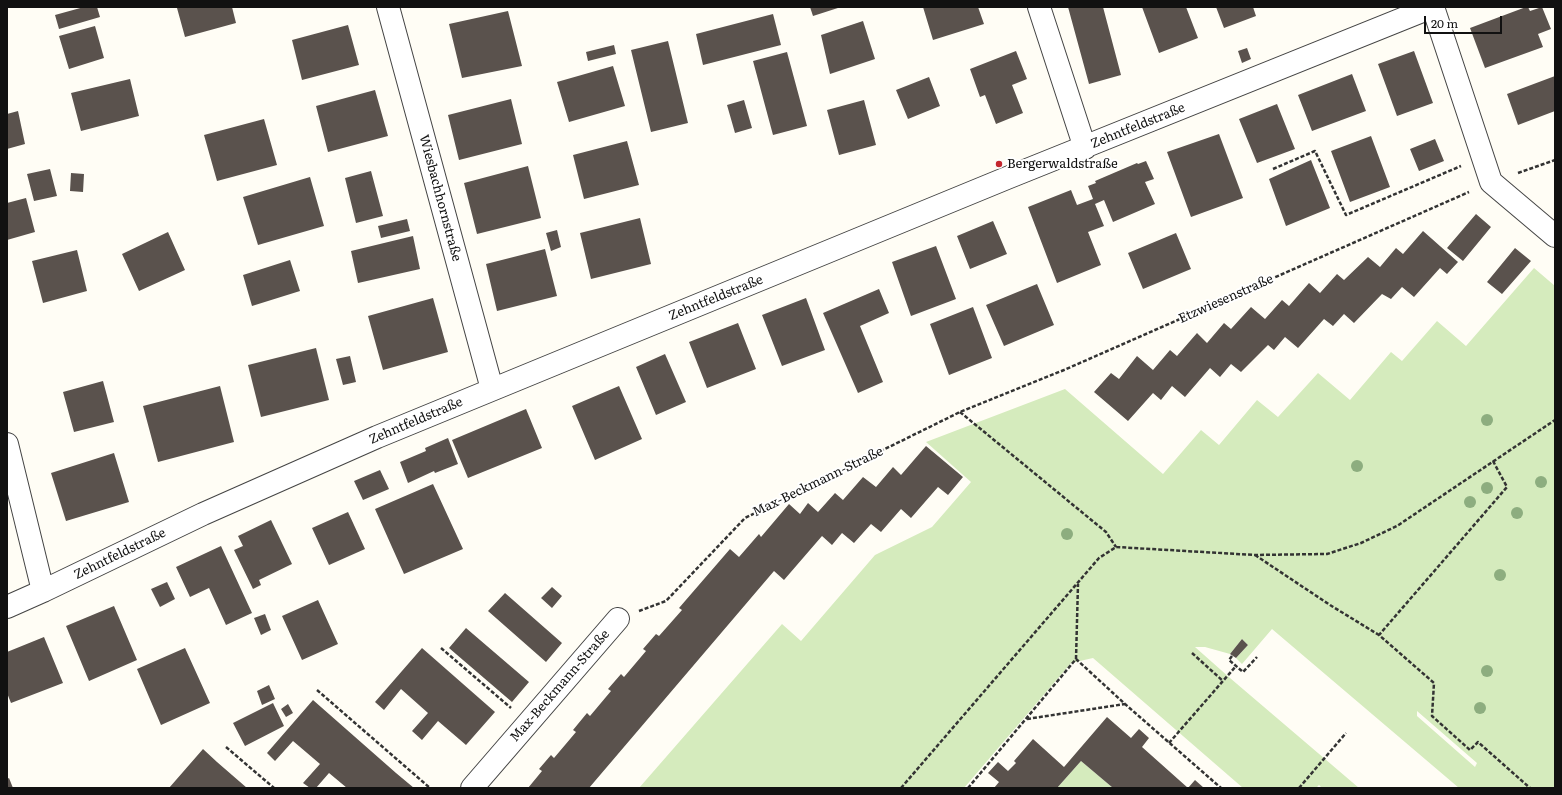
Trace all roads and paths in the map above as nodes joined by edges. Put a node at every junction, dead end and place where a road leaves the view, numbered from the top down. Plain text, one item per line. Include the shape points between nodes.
1 (388, 7) edge
2 (1039, 7) edge
3 (1432, 7) edge
4 (1085, 148) junction
5 (1483, 157) junction
6 (1555, 160) edge
7 (1273, 169) dead end
8 (1491, 182) junction
9 (1555, 236) edge
10 (492, 389) junction
11 (960, 412) junction
12 (1555, 420) edge
13 (7, 444) edge
14 (1493, 461) junction
15 (1116, 547) junction
16 (1255, 555) junction
17 (1078, 584) junction
18 (43, 591) junction
19 (7, 607) edge
20 (618, 619) joint
21 (1379, 635) junction
22 (442, 648) dead end
23 (1192, 653) dead end
24 (1232, 656) dead end
25 (1257, 657) dead end
26 (1076, 659) junction
27 (1236, 666) junction
28 (1223, 681) junction
29 (317, 690) dead end
30 (1125, 704) junction
31 (1027, 719) junction
32 (528, 723) junction
33 (1346, 733) dead end
34 (1169, 743) junction
35 (226, 747) dead end
36 (274, 788) edge
37 (430, 788) edge
38 (472, 788) edge
39 (901, 788) edge
40 (968, 788) edge
41 (1221, 788) edge
42 (1299, 788) edge
43 (1530, 788) edge

1 - 10 street, Wiesbachhornstraße
2 - 4 street
3 - 4 street, Zehntfeldstraße
3 - 5 street
4 - 10 street, Zehntfeldstraße
5 - 7 path via 1346,215 1315,151
5 - 8 street
6 - 8 path, Etzwiesenstraße
8 - 9 street
8 - 11 path, Etzwiesenstraße via 1064,370
10 - 18 street, Zehntfeldstraße via 203,514
11 - 15 path via 1106,532
11 - 20 path, Max-Beckmann-Straße via 745,518 666,600
12 - 14 path
13 - 18 street
14 - 16 path via 1396,526 1361,544 1327,554
14 - 21 path via 1507,487
15 - 16 path
15 - 17 path via 1099,558
16 - 21 path via 1330,606
17 - 26 path
17 - 39 path
18 - 19 street, Zehntfeldstraße
20 - 32 street, Max-Beckmann-Straße
21 - 43 path via 1434,683 1432,716 1470,750 1478,742
22 - 32 path
23 - 28 path
24 - 27 path via 1229,660
25 - 27 path via 1243,672
26 - 30 path
26 - 31 path
27 - 28 path
28 - 34 path
29 - 37 path
30 - 31 path
30 - 34 path
31 - 40 path
32 - 38 street, Max-Beckmann-Straße
33 - 42 path
34 - 41 path
35 - 36 path

